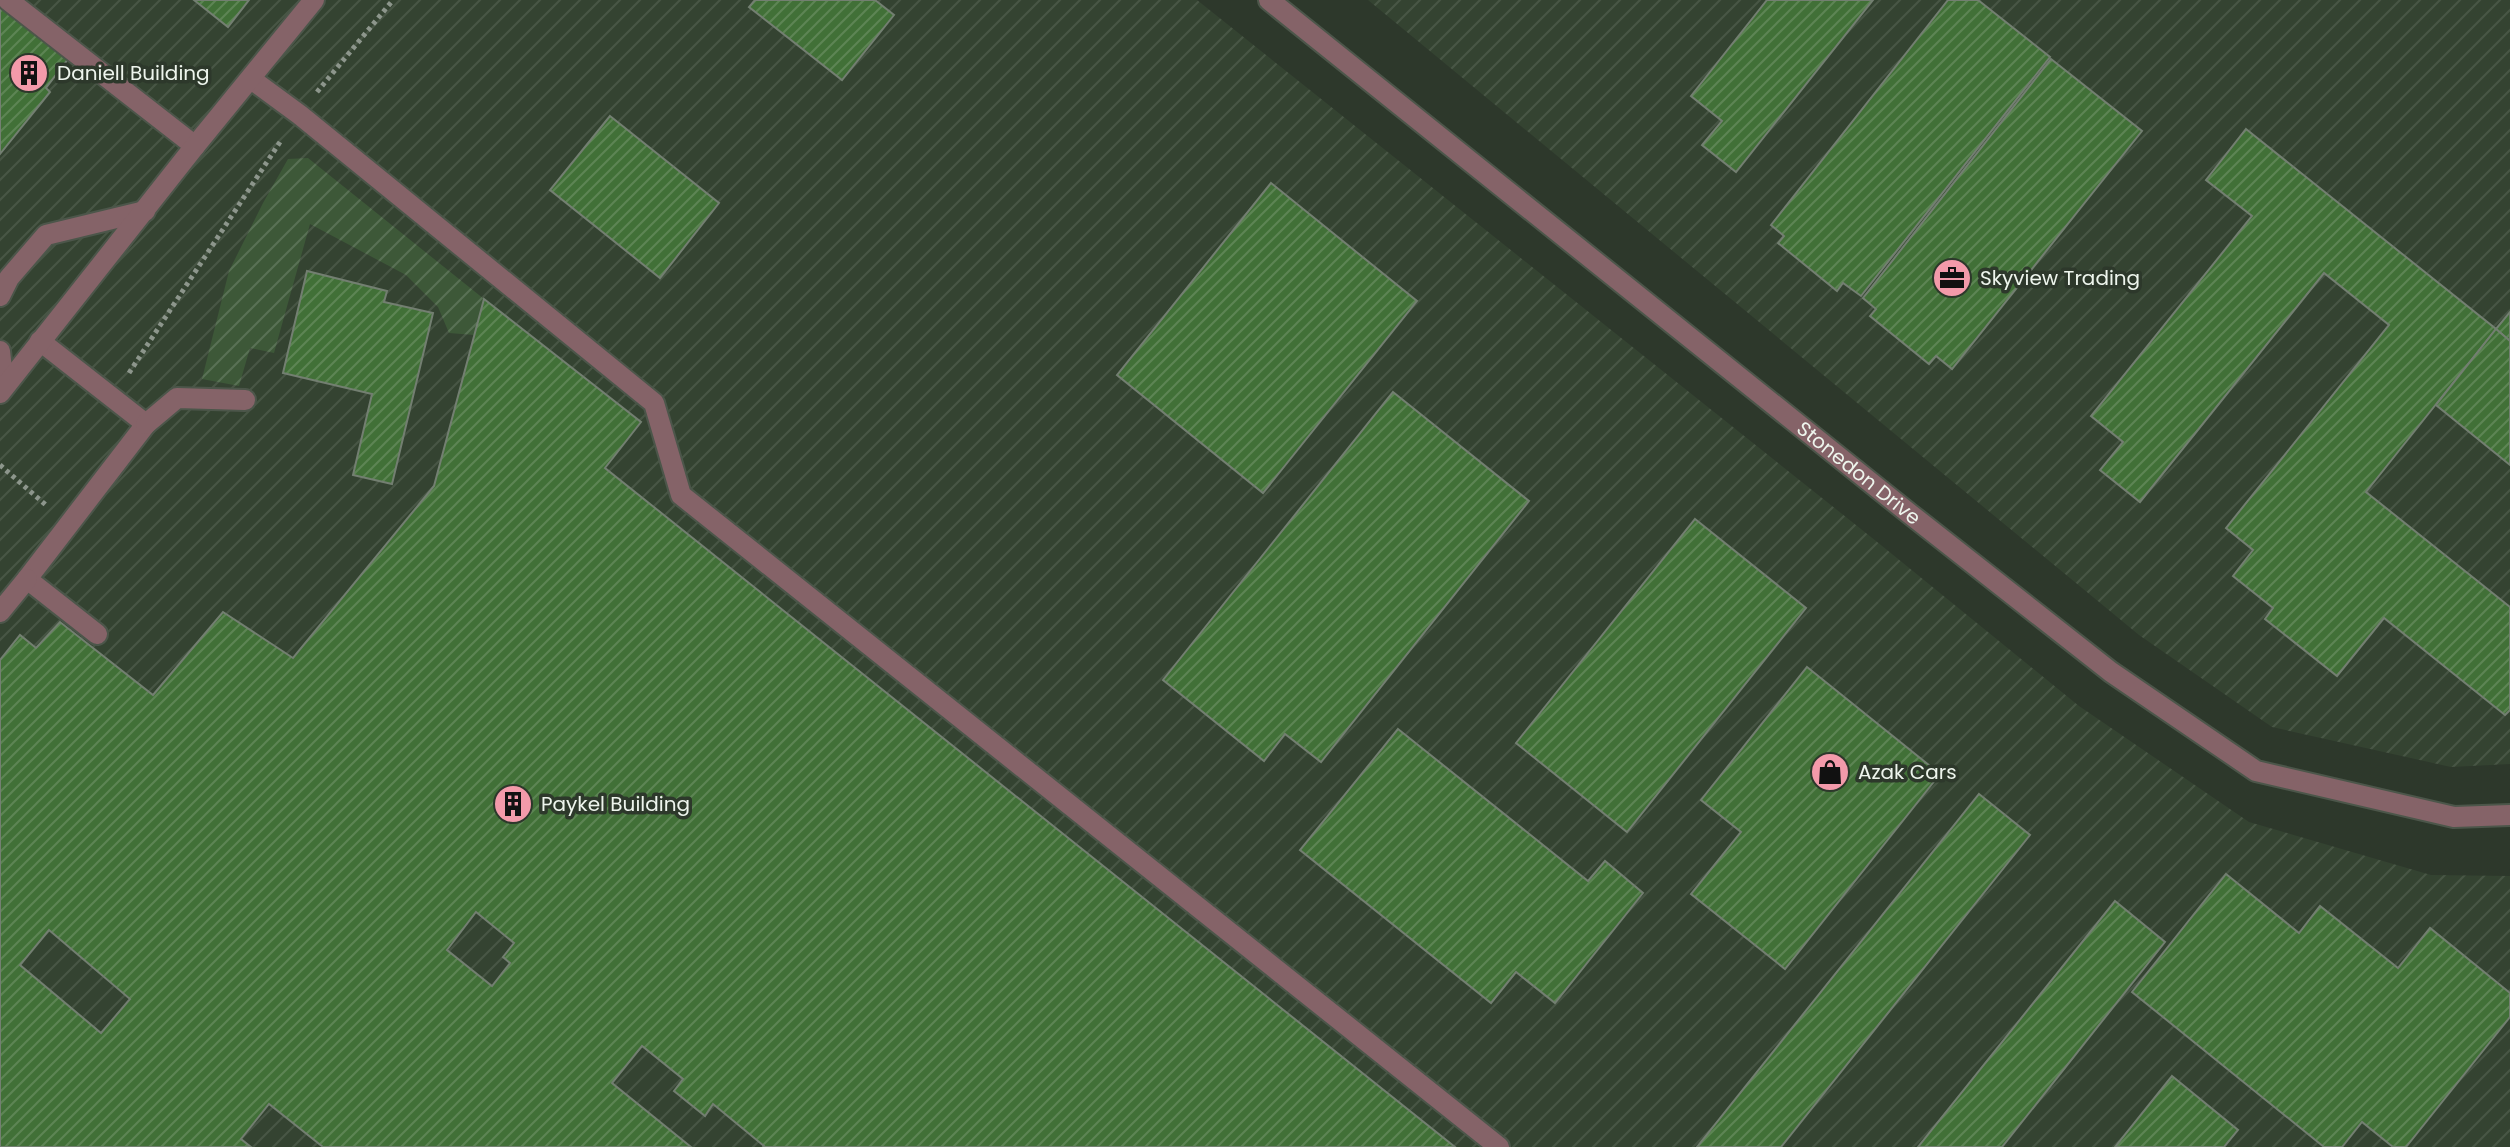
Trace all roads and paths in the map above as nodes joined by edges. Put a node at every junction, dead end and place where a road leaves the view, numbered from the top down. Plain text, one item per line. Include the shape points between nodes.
1 (8, 0) edge
2 (314, 0) edge
3 (393, 0) edge
4 (1269, 0) edge
5 (251, 79) junction
6 (317, 92) dead end
7 (280, 142) dead end
8 (195, 146) junction
9 (145, 211) junction
10 (0, 296) edge
11 (40, 341) junction
12 (0, 351) edge
13 (125, 380) dead end
14 (2, 390) edge
15 (245, 400) dead end
16 (146, 424) junction
17 (0, 465) edge
18 (48, 506) dead end
19 (27, 579) junction
20 (0, 612) edge
21 (97, 634) dead end
22 (2510, 815) edge
23 (1499, 1147) edge

1 - 8 street
2 - 5 street
3 - 6 path
4 - 22 street, Stonedon Drive via 2111,672 2256,771 2454,817
5 - 8 street
5 - 23 street via 654,403 681,495
7 - 13 path
8 - 9 street
9 - 10 street via 46,235
9 - 11 street
11 - 14 street
11 - 16 street
12 - 14 street
15 - 16 street via 177,398
16 - 19 street
17 - 18 path
19 - 20 street
19 - 21 street

